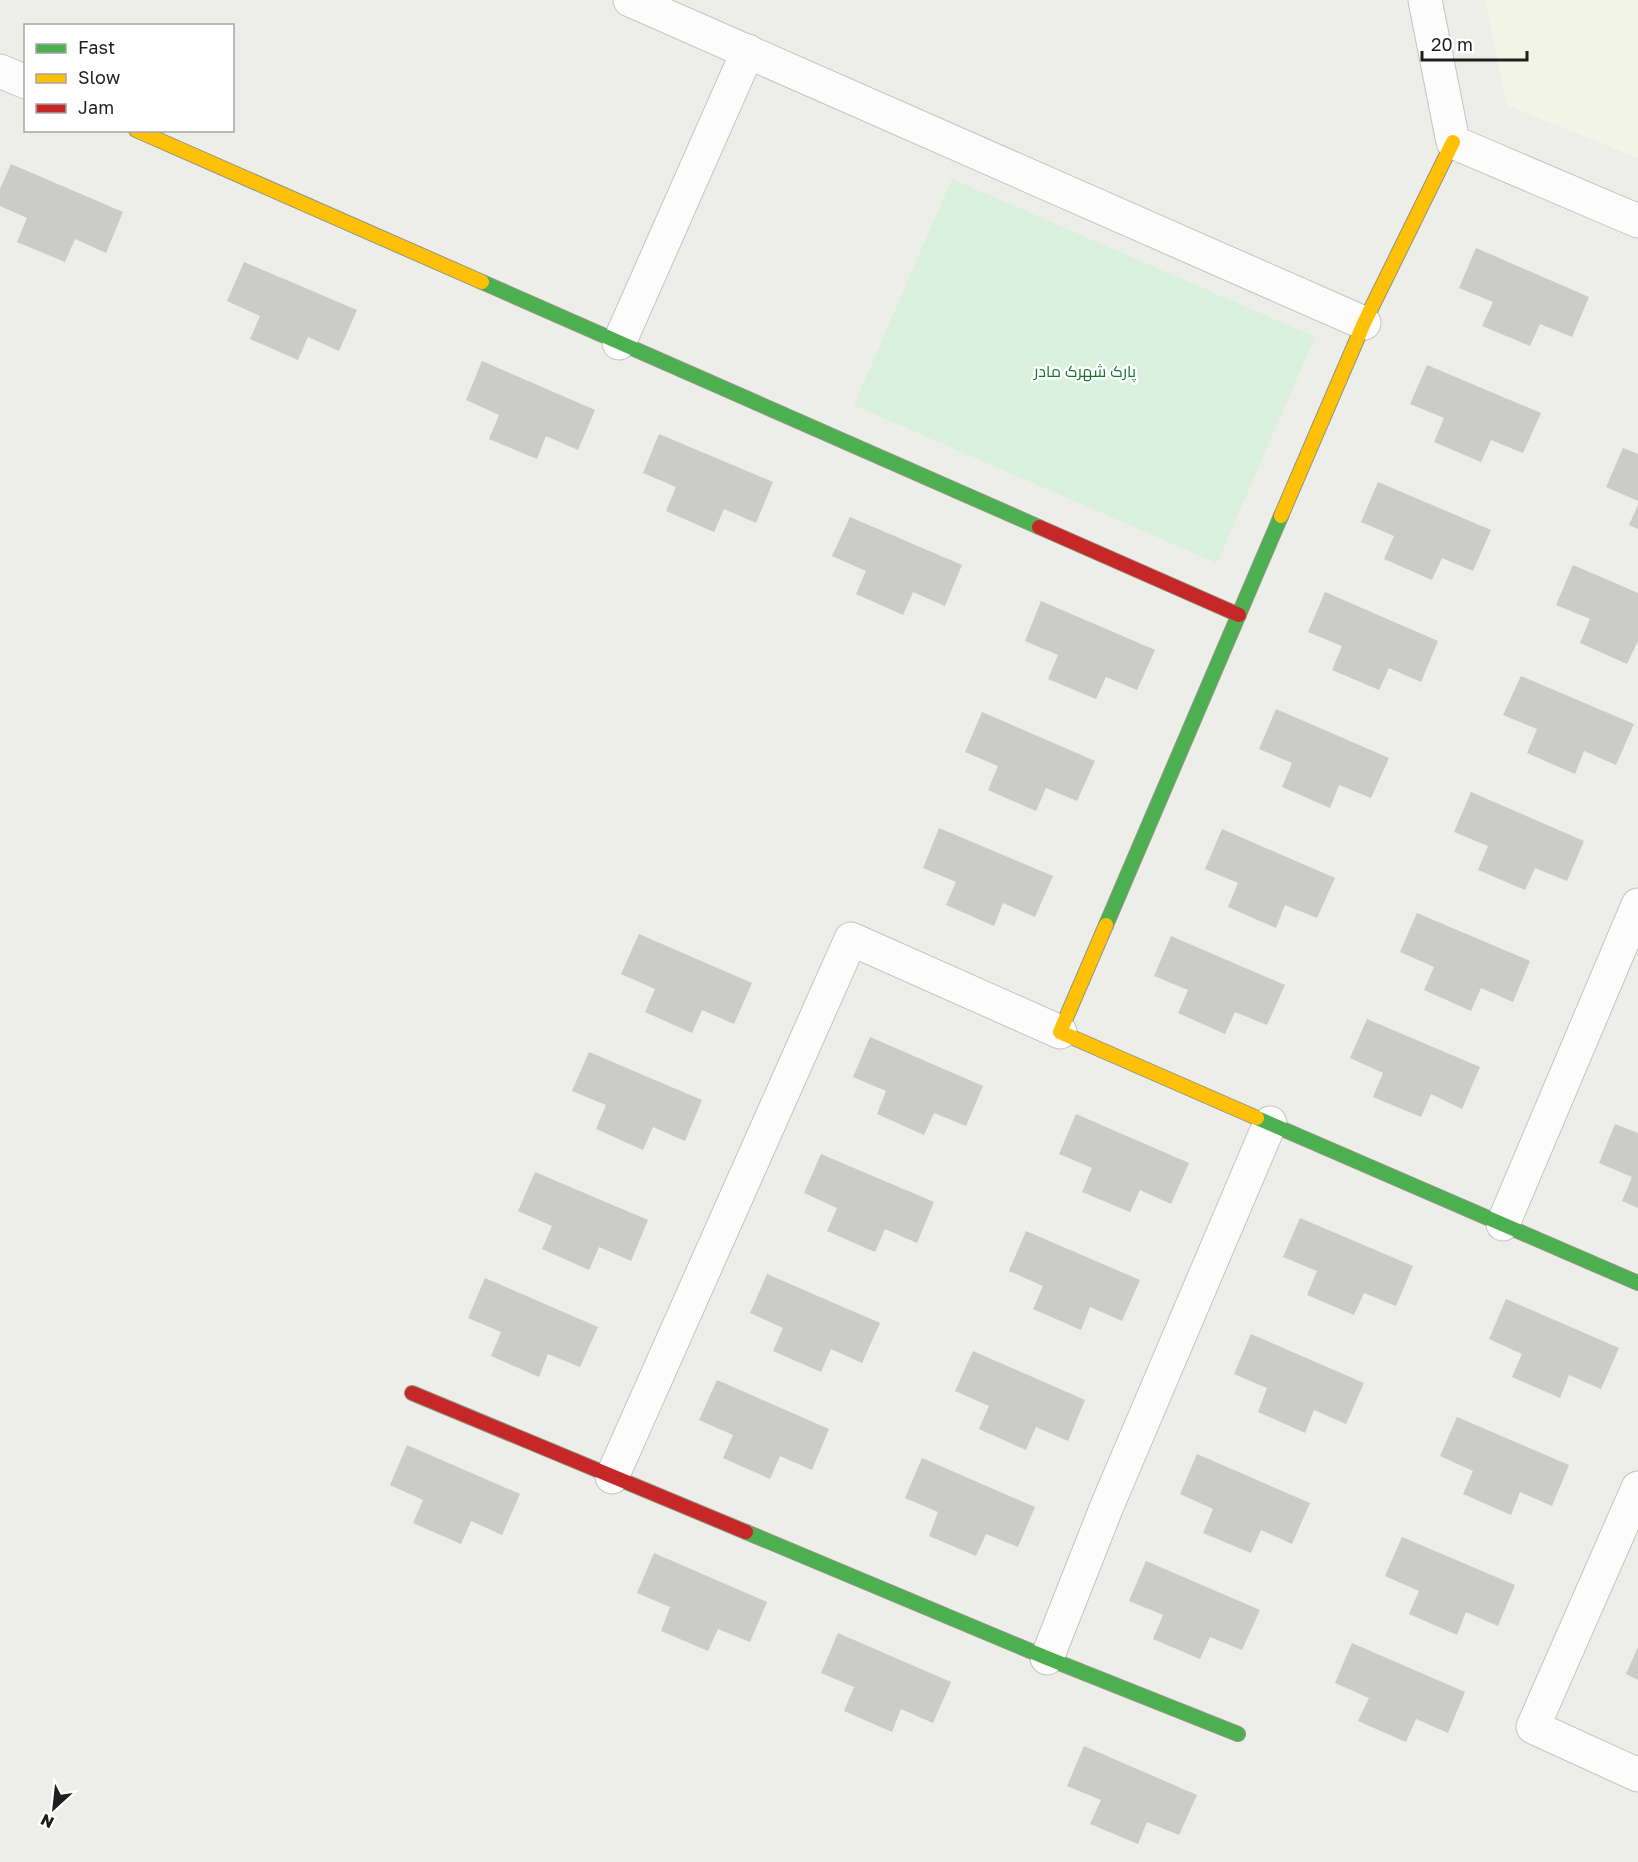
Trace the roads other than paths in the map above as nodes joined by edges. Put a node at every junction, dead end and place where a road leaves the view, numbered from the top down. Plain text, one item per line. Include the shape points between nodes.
1 (630, 0) edge
2 (1425, 0) edge
3 (748, 51) junction
4 (0, 70) edge
5 (24, 81) edge
6 (141, 132) edge
7 (1454, 142) junction
8 (1638, 221) edge
9 (1364, 323) junction
10 (619, 343) junction
11 (1239, 615) junction
12 (1638, 905) edge
13 (1060, 1032) junction
14 (1269, 1123) junction
15 (1503, 1224) junction
16 (1638, 1283) edge
17 (412, 1393) dead end
18 (612, 1477) junction
19 (1638, 1488) edge
20 (1047, 1658) junction
21 (1238, 1734) dead end
22 (1638, 1775) edge

1 - 3 street
2 - 7 street
3 - 9 street
3 - 10 street
4 - 5 street
6 - 10 street
7 - 8 street
7 - 9 street
9 - 11 street
10 - 11 street
11 - 13 street
12 - 15 street
13 - 14 street
13 - 18 street via 851,939
14 - 15 street
14 - 20 street
15 - 16 street
17 - 18 street
18 - 20 street
19 - 22 street via 1533,1727
20 - 21 street

